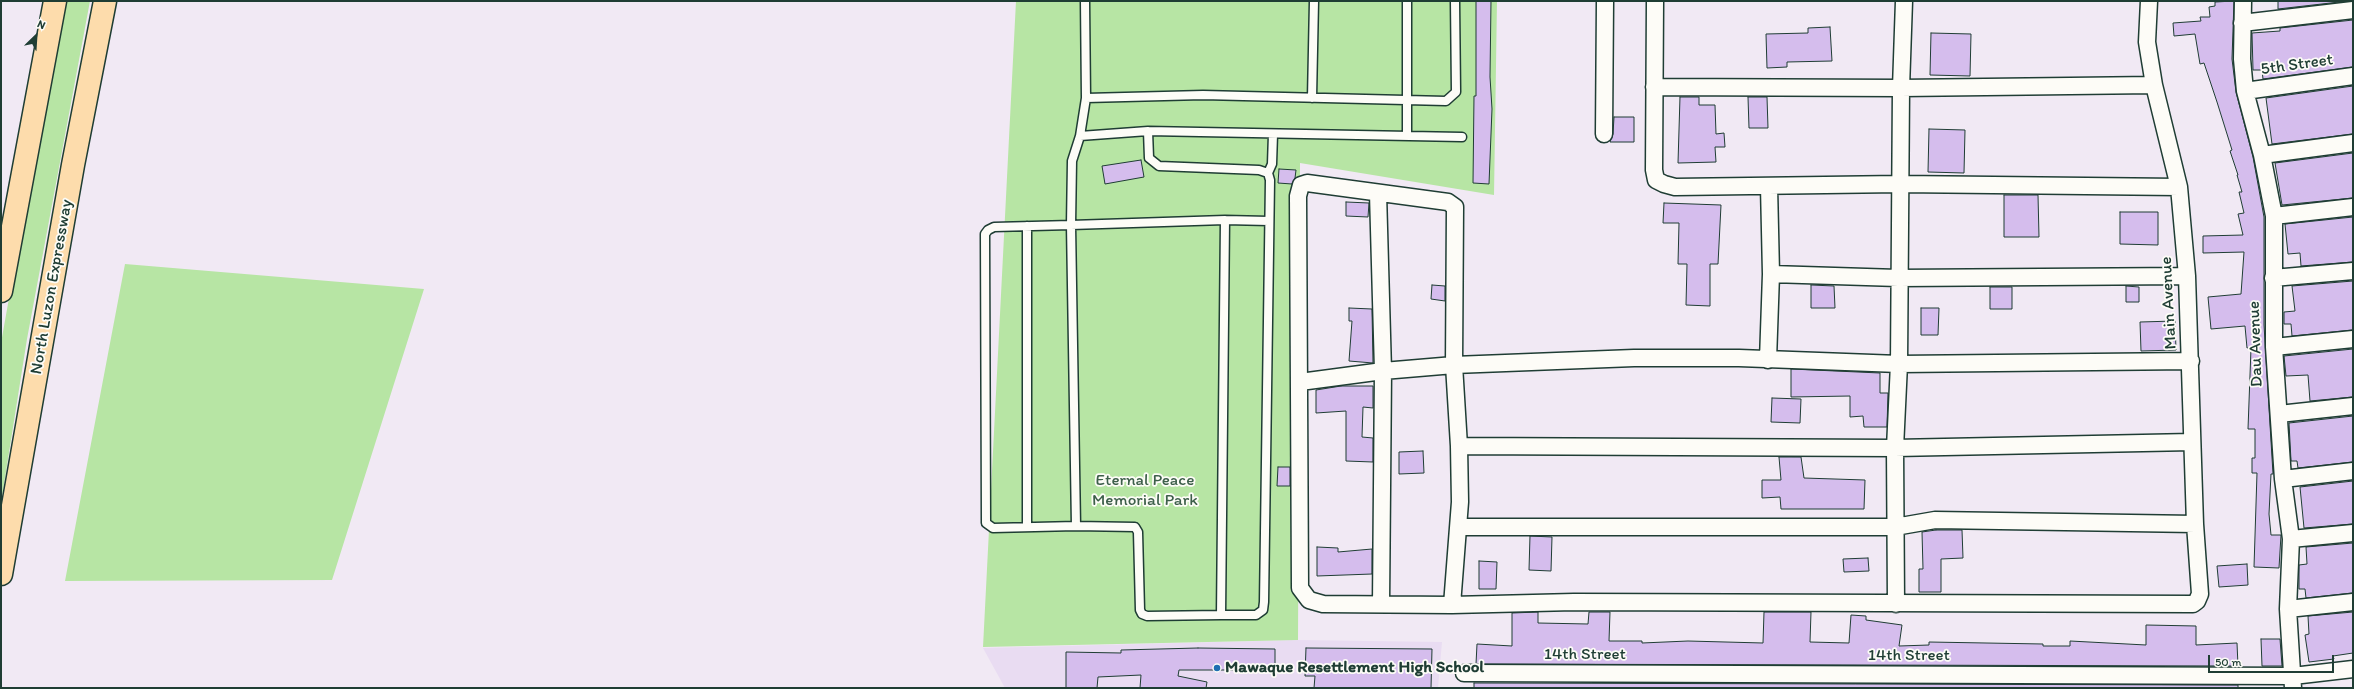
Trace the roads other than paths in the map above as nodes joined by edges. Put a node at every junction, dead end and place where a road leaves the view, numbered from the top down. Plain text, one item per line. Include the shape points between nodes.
1 (55, 1) edge
2 (105, 1) edge
3 (1085, 1) edge
4 (1314, 1) edge
5 (1407, 1) edge
6 (1455, 1) edge
7 (1605, 1) edge
8 (1655, 1) edge
9 (1904, 1) edge
10 (2149, 1) edge
11 (2243, 1) edge
12 (2353, 10) edge
13 (2242, 23) junction
14 (2353, 76) edge
15 (2154, 85) junction
16 (1654, 86) junction
17 (1901, 88) junction
18 (2245, 91) junction
19 (1086, 98) junction
20 (1312, 98) junction
21 (1406, 100) junction
22 (1148, 131) junction
23 (1273, 134) junction
24 (1604, 134) dead end
25 (1080, 136) junction
26 (1407, 136) junction
27 (1462, 136) dead end
28 (2353, 143) edge
29 (2262, 155) junction
30 (1268, 173) junction
31 (1900, 184) junction
32 (1768, 186) junction
33 (2179, 187) junction
34 (1378, 193) junction
35 (2353, 207) edge
36 (2274, 216) junction
37 (1225, 220) junction
38 (1269, 221) junction
39 (1071, 225) junction
40 (1027, 226) junction
41 (2353, 271) edge
42 (1771, 274) junction
43 (2187, 276) junction
44 (1898, 278) junction
45 (2273, 278) junction
46 (1, 291) edge
47 (2353, 339) edge
48 (2274, 347) junction
49 (1768, 360) junction
50 (2191, 362) junction
51 (1899, 364) junction
52 (1454, 365) junction
53 (1383, 371) junction
54 (1300, 382) junction
55 (2353, 406) edge
56 (2279, 414) junction
57 (2192, 442) junction
58 (1459, 446) junction
59 (1895, 448) junction
60 (2353, 471) edge
61 (2283, 479) junction
62 (2195, 524) junction
63 (1076, 526) junction
64 (1027, 527) junction
65 (1459, 527) junction
66 (1895, 527) junction
67 (2353, 533) edge
68 (2291, 539) junction
69 (1, 574) edge
70 (2353, 602) edge
71 (1381, 604) junction
72 (1896, 604) junction
73 (1452, 605) junction
74 (2288, 609) junction
75 (1221, 615) junction
76 (2353, 669) edge
77 (1464, 673) dead end
78 (1773, 681) edge
79 (2293, 682) edge

1 - 46 highway
2 - 69 highway, North Luzon Expressway via 73,165
3 - 19 lane
4 - 20 lane
5 - 21 lane
6 - 21 lane via 1456,92 1446,100
7 - 24 street
8 - 16 street
9 - 17 street
10 - 15 street, Main Avenue via 2147,42
11 - 13 street, Dau Avenue
12 - 13 street
13 - 18 street, Dau Avenue
14 - 18 street, 5th Street
15 - 17 street
15 - 33 street, Main Avenue
16 - 17 street
16 - 32 street via 1656,180 1675,187
17 - 31 street
18 - 29 street, Dau Avenue
19 - 20 lane via 1203,95
19 - 25 lane
20 - 21 lane
21 - 26 lane
22 - 23 lane
22 - 25 lane
22 - 30 lane via 1149,158 1159,166 1259,170
23 - 26 lane
23 - 30 lane via 1272,164
25 - 39 lane via 1072,161
26 - 27 lane
28 - 29 street
29 - 36 street, Dau Avenue
30 - 38 lane
31 - 32 street
31 - 33 street
31 - 44 street
32 - 42 street
33 - 43 street, Main Avenue
34 - 52 street via 1448,202 1455,207
34 - 53 street
34 - 54 street via 1321,184 1301,185 1298,196
35 - 36 street
36 - 45 street, Dau Avenue
37 - 38 lane
37 - 39 lane
37 - 75 lane
38 - 75 lane via 1263,610 1256,615
39 - 40 lane
39 - 63 lane
40 - 64 lane
40 - 64 lane via 994,227 986,234 986,523 993,528
41 - 45 street
42 - 44 street
42 - 49 street
43 - 44 street
43 - 50 street, Main Avenue
44 - 51 street
45 - 48 street, Dau Avenue
47 - 48 street
48 - 56 street, Dau Avenue
49 - 51 street
49 - 52 street via 1634,358
50 - 51 street
50 - 57 street, Main Avenue
51 - 59 street
52 - 53 street
52 - 58 street
53 - 54 street
53 - 71 street
54 - 71 street via 1300,588 1309,600 1322,604
55 - 56 street
56 - 61 street, Dau Avenue
57 - 59 street
57 - 62 street, Main Avenue
58 - 59 street
58 - 65 street
59 - 66 street
60 - 61 street
61 - 68 street, Dau Avenue
62 - 66 street via 1935,520
62 - 72 street, Main Avenue via 2200,594 2193,604
63 - 64 lane
63 - 75 lane via 1135,527 1138,532 1142,614
65 - 66 street
65 - 73 street
66 - 72 street
67 - 68 street
68 - 74 street, Dau Avenue
70 - 74 street
71 - 73 street
72 - 73 street via 1574,602
74 - 79 street, Dau Avenue
76 - 79 street, 14th Street
77 - 78 street, 14th Street
78 - 79 street, 14th Street

